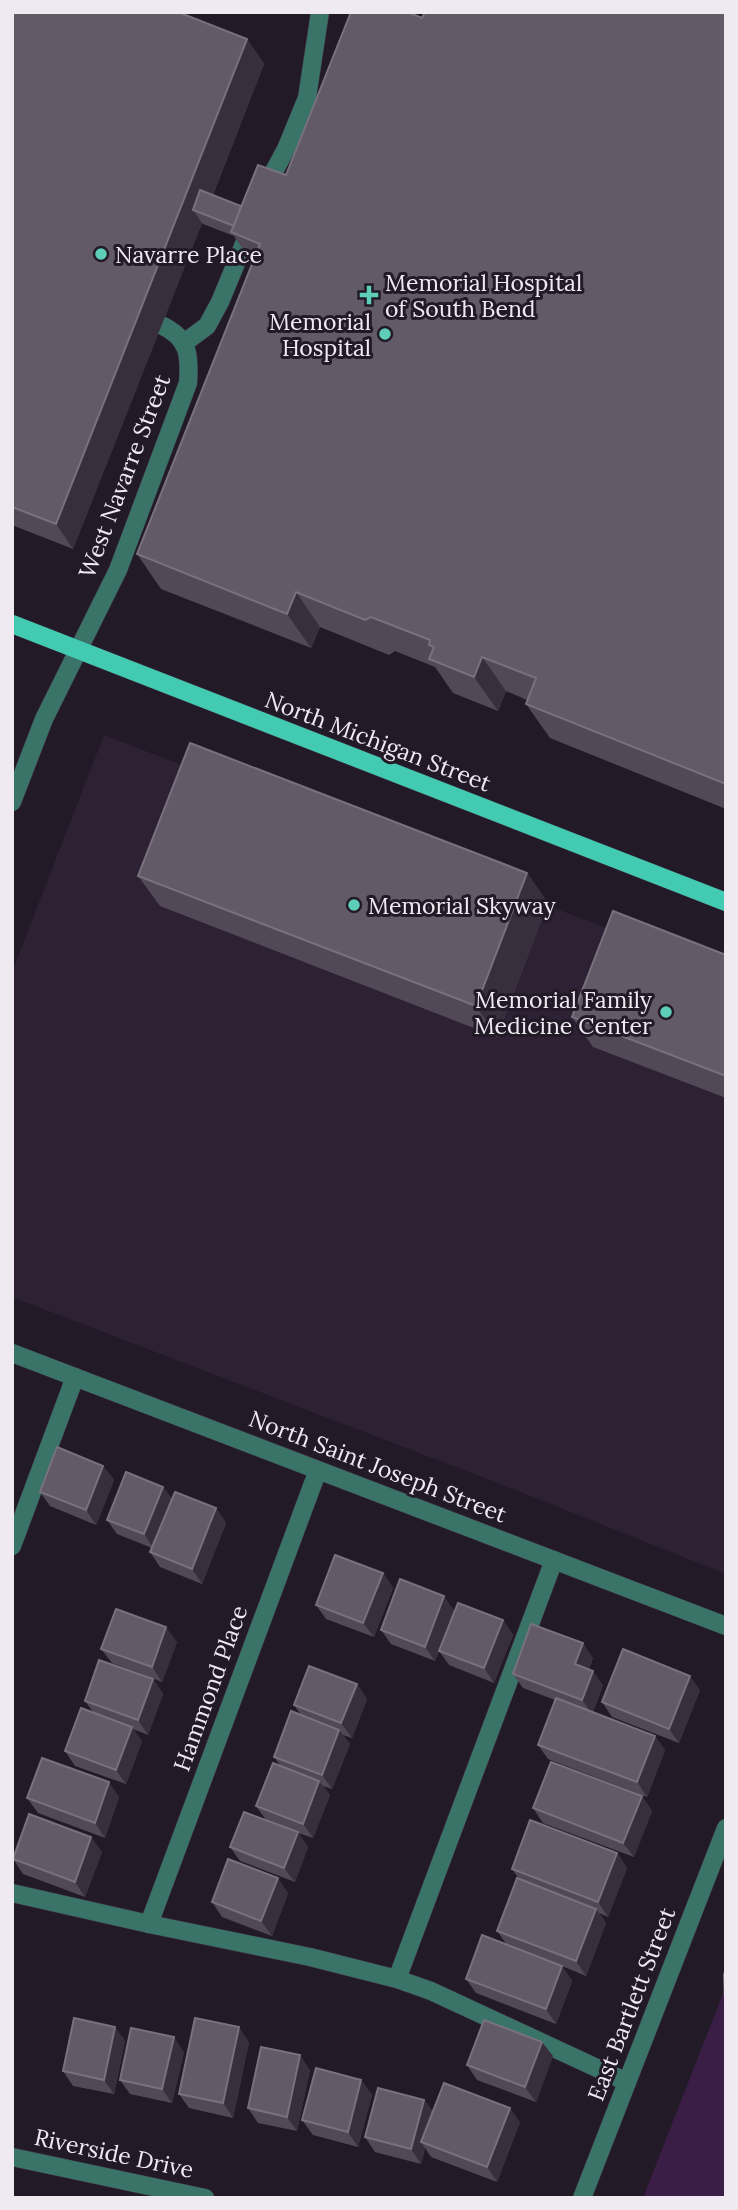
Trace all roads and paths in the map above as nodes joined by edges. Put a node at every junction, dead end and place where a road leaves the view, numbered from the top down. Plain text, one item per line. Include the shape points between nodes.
1 (320, 12) edge
2 (161, 326) dead end
3 (184, 343) junction
4 (12, 624) edge
5 (77, 650) junction
6 (12, 802) edge
7 (726, 902) edge
8 (12, 1353) edge
9 (75, 1377) junction
10 (318, 1470) junction
11 (12, 1546) edge
12 (554, 1560) junction
13 (726, 1626) edge
14 (726, 1828) edge
15 (12, 1893) edge
16 (149, 1924) junction
17 (397, 1979) junction
18 (627, 2082) junction
19 (12, 2157) edge
20 (205, 2198) edge
21 (582, 2198) edge

1 - 3 street via 307,98 220,302 207,326
2 - 3 street
3 - 5 street, West Navarre Street via 190,362 188,383 118,570
4 - 5 main road, North Michigan Street
5 - 6 street, West Navarre Street
5 - 7 main road, North Michigan Street
8 - 9 street, North Saint Joseph Street
9 - 10 street, North Saint Joseph Street
9 - 11 street
10 - 12 street, North Saint Joseph Street
10 - 16 street, Hammond Place
12 - 13 street, North Saint Joseph Street
12 - 17 street
14 - 18 street, East Bartlett Street
15 - 16 street
16 - 17 street
17 - 18 street
18 - 21 street, East Bartlett Street
19 - 20 street, Riverside Drive

